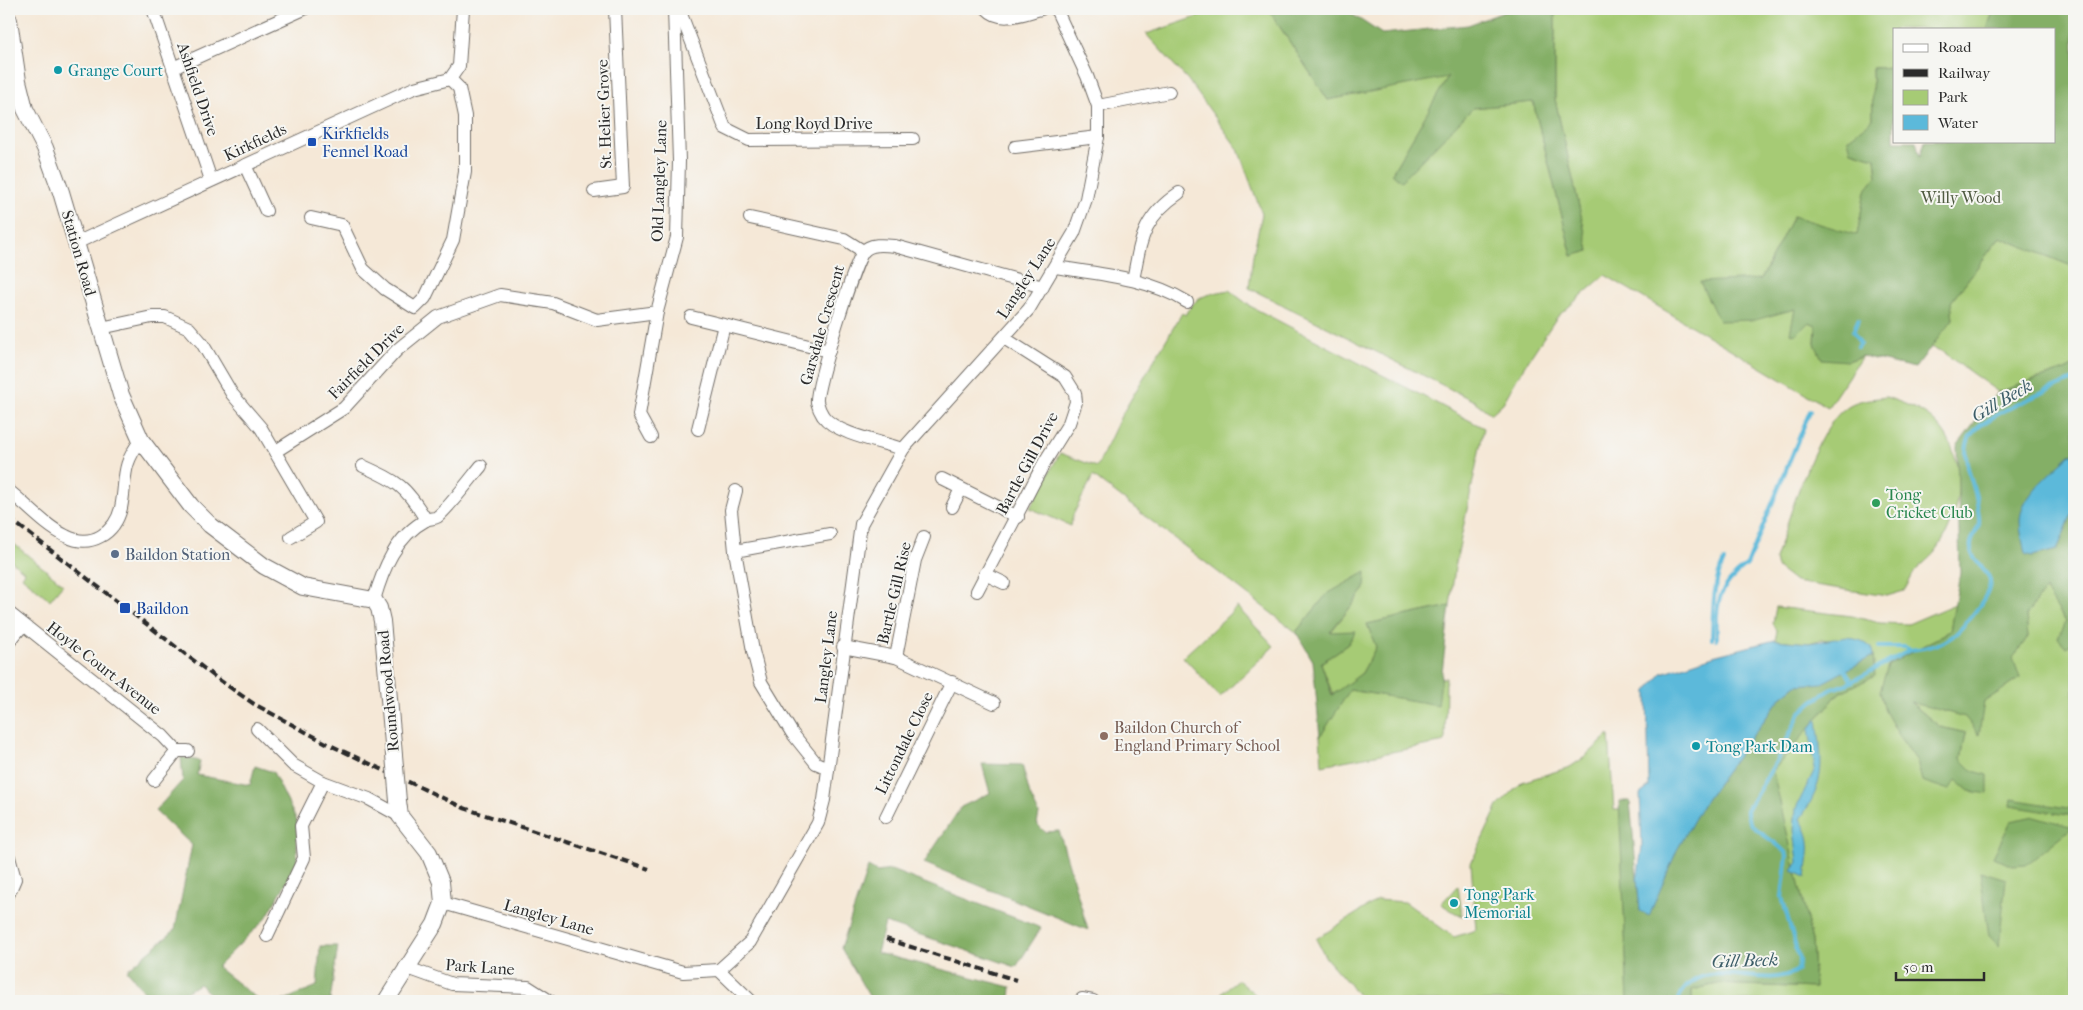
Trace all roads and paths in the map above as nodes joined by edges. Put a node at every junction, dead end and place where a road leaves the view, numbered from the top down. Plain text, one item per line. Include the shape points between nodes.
1 (154, 9) edge
2 (304, 9) edge
3 (463, 9) edge
4 (615, 9) edge
5 (674, 9) edge
6 (679, 9) edge
7 (1041, 9) edge
8 (1056, 9) edge
9 (982, 10) edge
10 (9, 20) edge
11 (173, 68) junction
12 (450, 79) junction
13 (1169, 92) dead end
14 (1098, 106) junction
15 (1098, 137) junction
16 (913, 139) dead end
17 (1015, 147) dead end
18 (245, 165) junction
19 (211, 180) junction
20 (594, 191) dead end
21 (1179, 192) dead end
22 (266, 211) dead end
23 (311, 218) dead end
24 (750, 218) dead end
25 (76, 243) junction
26 (863, 251) junction
27 (1055, 266) junction
28 (1133, 280) junction
29 (1042, 287) junction
30 (1187, 302) dead end
31 (657, 312) junction
32 (691, 317) dead end
33 (724, 325) junction
34 (101, 328) junction
35 (1004, 338) junction
36 (829, 351) junction
37 (698, 429) dead end
38 (651, 437) dead end
39 (141, 440) junction
40 (903, 450) junction
41 (276, 451) junction
42 (363, 466) dead end
43 (481, 466) dead end
44 (942, 479) dead end
45 (961, 489) junction
46 (9, 491) edge
47 (736, 491) dead end
48 (952, 507) dead end
49 (1018, 517) junction
50 (426, 520) junction
51 (830, 534) dead end
52 (291, 537) dead end
53 (924, 537) dead end
54 (735, 551) junction
55 (986, 574) junction
56 (1004, 583) dead end
57 (977, 591) dead end
58 (374, 600) junction
59 (9, 613) edge
60 (23, 625) junction
61 (9, 642) edge
62 (843, 647) junction
63 (896, 657) junction
64 (952, 682) junction
65 (994, 702) dead end
66 (257, 729) dead end
67 (828, 768) junction
68 (154, 780) dead end
69 (323, 782) junction
70 (399, 808) junction
71 (886, 817) dead end
72 (9, 856) edge
73 (9, 894) edge
74 (443, 903) junction
75 (267, 936) dead end
76 (405, 967) junction
77 (720, 970) junction
78 (386, 1001) edge
79 (550, 1001) edge
80 (751, 1001) edge
81 (1080, 1001) edge
82 (1093, 1001) edge

1 - 11 street, Ashfield Drive
2 - 11 street
3 - 12 street via 459,66
4 - 20 street, St. Helier Grove via 623,187
5 - 31 street, Old Langley Lane via 679,161 677,236
6 - 16 street, Long Royd Drive via 725,128 749,140
7 - 9 street via 1010,17
8 - 14 street, Langley Lane
10 - 25 street, Station Road via 25,109 45,148
11 - 19 street, Ashfield Drive
12 - 18 street, Kirkfields via 414,88
12 - 23 street via 459,88 465,116 465,172 453,240 425,298 415,308 385,289 363,269 342,224
13 - 14 street
14 - 15 street, Langley Lane
15 - 17 street
15 - 27 street, Langley Lane via 1081,215
18 - 19 street, Kirkfields
18 - 22 street
19 - 25 street, Kirkfields
21 - 28 street via 1160,206 1142,233
24 - 26 street via 844,239
25 - 34 street, Station Road
26 - 29 street, Garsdale Crescent via 875,245 895,246
26 - 36 street, Garsdale Crescent
27 - 28 street
27 - 29 street, Langley Lane
28 - 30 street
29 - 35 street, Langley Lane via 1029,309
31 - 38 street, Old Langley Lane via 639,415
31 - 41 street, Fairfield Drive via 597,320 553,303 500,295 446,314 397,350 344,408
32 - 33 street
33 - 36 street
33 - 37 street
34 - 39 street, Station Road via 121,395
34 - 41 street via 152,317 165,317 189,328 202,343 232,394 262,428
35 - 40 street, Langley Lane
35 - 49 street, Bartle Gill Drive via 1059,372 1071,384 1076,402 1069,423 1044,463
36 - 40 street, Garsdale Crescent via 817,402 822,415 832,426
39 - 46 street via 125,466 121,508 116,523 104,536 82,540 66,537
39 - 58 street, Station Road via 191,506 210,525 264,566 289,580 322,591
40 - 62 street, Langley Lane via 861,524
41 - 52 street via 316,522
42 - 50 street via 397,482 412,496
43 - 50 street via 437,517
44 - 45 street
45 - 48 street
45 - 49 street
47 - 54 street via 731,510
49 - 55 street, Bartle Gill Drive
50 - 58 street via 392,552
51 - 54 street
53 - 63 street, Bartle Gill Rise via 915,560
54 - 67 street via 761,682 792,733 816,763
55 - 56 street
55 - 57 street, Bartle Gill Drive
58 - 70 street, Roundwood Road, bridge via 382,621
59 - 60 street, Hoyle Court Avenue
60 - 61 street
60 - 68 street, Hoyle Court Avenue via 183,751
62 - 63 street
62 - 67 street, Langley Lane
63 - 64 street
64 - 65 street
64 - 71 street, Littondale Close
66 - 69 street via 293,765
67 - 77 street, Langley Lane via 818,823 750,942
69 - 70 street
69 - 75 street via 301,826 304,858
70 - 74 street via 428,853 441,882
72 - 73 street via 15,879
74 - 76 street via 435,924
74 - 77 street, Langley Lane via 683,972
76 - 78 street
76 - 79 street, Park Lane via 452,984 528,987
77 - 80 street
81 - 82 street

